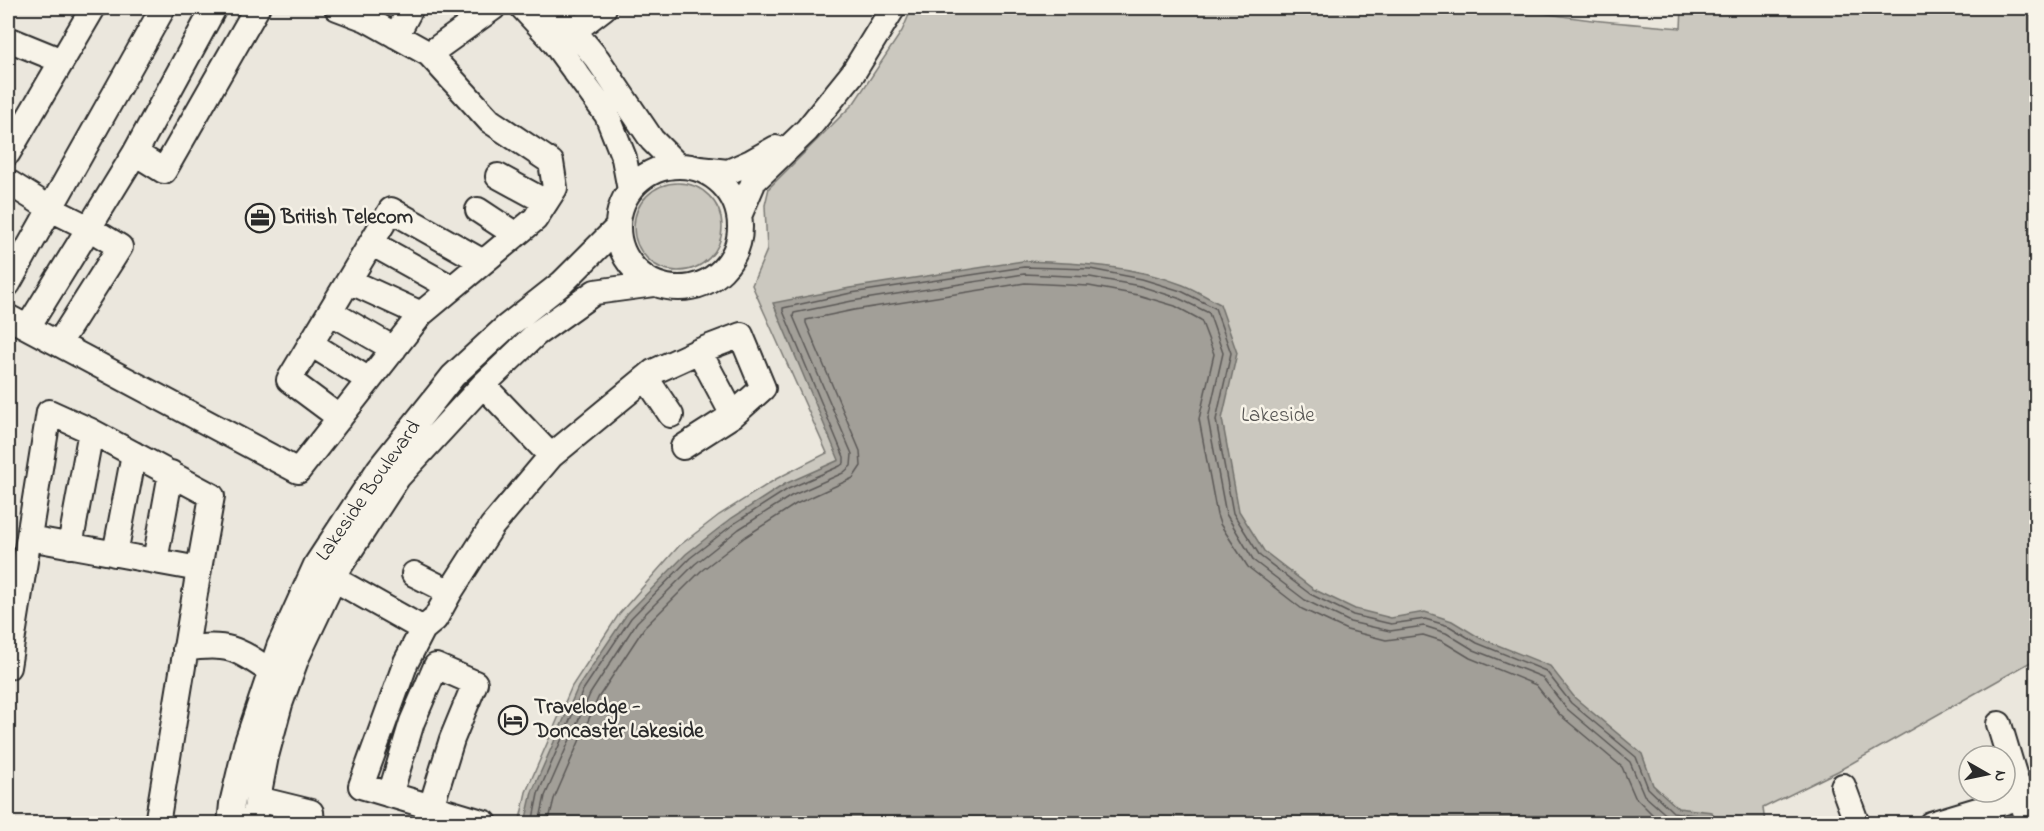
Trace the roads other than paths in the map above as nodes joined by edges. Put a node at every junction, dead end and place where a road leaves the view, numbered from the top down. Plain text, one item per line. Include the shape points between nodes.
1 (93, 8) edge
2 (163, 8) edge
3 (214, 8) edge
4 (257, 8) edge
5 (337, 8) edge
6 (411, 8) edge
7 (493, 8) edge
8 (523, 8) edge
9 (555, 8) edge
10 (604, 8) edge
11 (893, 8) edge
12 (574, 31) junction
13 (396, 36) junction
14 (8, 39) edge
15 (429, 54) junction
16 (62, 62) junction
17 (807, 130) junction
18 (8, 153) edge
19 (135, 153) junction
20 (688, 167) junction
21 (498, 176) dead end
22 (8, 182) edge
23 (630, 190) junction
24 (546, 202) junction
25 (51, 209) junction
26 (478, 210) dead end
27 (739, 216) junction
28 (89, 228) junction
29 (617, 228) junction
30 (516, 235) junction
31 (371, 243) junction
32 (483, 262) junction
33 (349, 281) junction
34 (8, 284) edge
35 (654, 284) junction
36 (452, 288) junction
37 (330, 312) junction
38 (421, 314) junction
39 (18, 322) edge
40 (59, 343) junction
41 (311, 344) junction
42 (394, 349) junction
43 (699, 351) junction
44 (646, 378) junction
45 (369, 380) junction
46 (483, 385) junction
47 (671, 415) dead end
48 (733, 415) junction
49 (340, 418) junction
50 (91, 430) junction
51 (683, 447) dead end
52 (134, 454) junction
53 (551, 456) junction
54 (171, 473) junction
55 (29, 538) junction
56 (70, 546) junction
57 (115, 554) junction
58 (155, 561) junction
59 (199, 569) junction
60 (414, 574) dead end
61 (334, 579) junction
62 (450, 592) junction
63 (423, 628) junction
64 (185, 649) junction
65 (8, 667) edge
66 (271, 672) junction
67 (1999, 724) dead end
68 (1843, 786) dead end
69 (390, 795) junction
70 (2021, 797) junction
71 (258, 799) junction
72 (431, 807) junction
73 (485, 823) edge
74 (157, 824) edge
75 (230, 824) edge
76 (253, 824) edge
77 (312, 824) edge
78 (1857, 824) edge
79 (1931, 824) edge
80 (2030, 824) edge

1 - 16 street
2 - 25 street
3 - 19 street
4 - 19 street via 164,171
5 - 13 street
6 - 13 street
7 - 15 street
8 - 23 street via 550,37 607,115 624,158
9 - 12 street
10 - 12 street
11 - 17 street via 853,73
12 - 20 street via 652,140
13 - 15 street
14 - 16 street
15 - 24 street via 490,121 551,162 555,188
16 - 18 street
17 - 20 street via 728,172
17 - 27 street via 754,181
19 - 28 street
20 - 23 street via 651,172
20 - 27 street via 717,178 727,189
21 - 24 street
22 - 25 street
23 - 29 street via 621,206
24 - 30 street via 535,219
25 - 28 street
25 - 34 street
26 - 30 street
27 - 35 street via 736,250 716,276 682,289
28 - 39 street
28 - 40 street via 120,247
29 - 35 street via 622,252 637,272
29 - 66 street, Lakeside Boulevard via 562,283 453,376 379,469 316,565
30 - 32 street
31 - 32 street via 392,210
31 - 33 street
31 - 36 street
32 - 36 street
33 - 37 street
33 - 38 street
35 - 46 street, Lakeside Boulevard via 595,292 536,334
36 - 38 street
37 - 41 street
37 - 42 street
38 - 42 street
39 - 40 street
40 - 49 street via 298,471
41 - 45 street
41 - 49 street via 289,380
42 - 45 street
43 - 44 street
43 - 48 street
43 - 48 street via 741,335 763,388
44 - 47 street
44 - 53 street
45 - 49 street
46 - 53 street
46 - 61 street, Lakeside Boulevard via 398,477
48 - 51 street
50 - 52 street
50 - 55 street via 50,412
50 - 56 street
52 - 54 street
52 - 57 street
53 - 62 street via 492,526
54 - 58 street
54 - 59 street via 212,496
55 - 56 street
55 - 65 street
56 - 57 street
57 - 58 street
58 - 59 street
59 - 64 street
60 - 62 street
61 - 63 street
61 - 71 street, Lakeside Boulevard via 297,657 280,704
62 - 63 street via 435,619
63 - 69 street via 401,673 361,786
64 - 66 street via 223,646 248,656
64 - 74 street
66 - 75 street, Lakeside Boulevard via 246,745
67 - 70 street
68 - 78 street
69 - 72 street
69 - 72 street via 412,722 436,666 475,683
70 - 79 street
70 - 80 street
71 - 76 street, Lakeside Boulevard
71 - 77 street via 311,812
72 - 73 street

